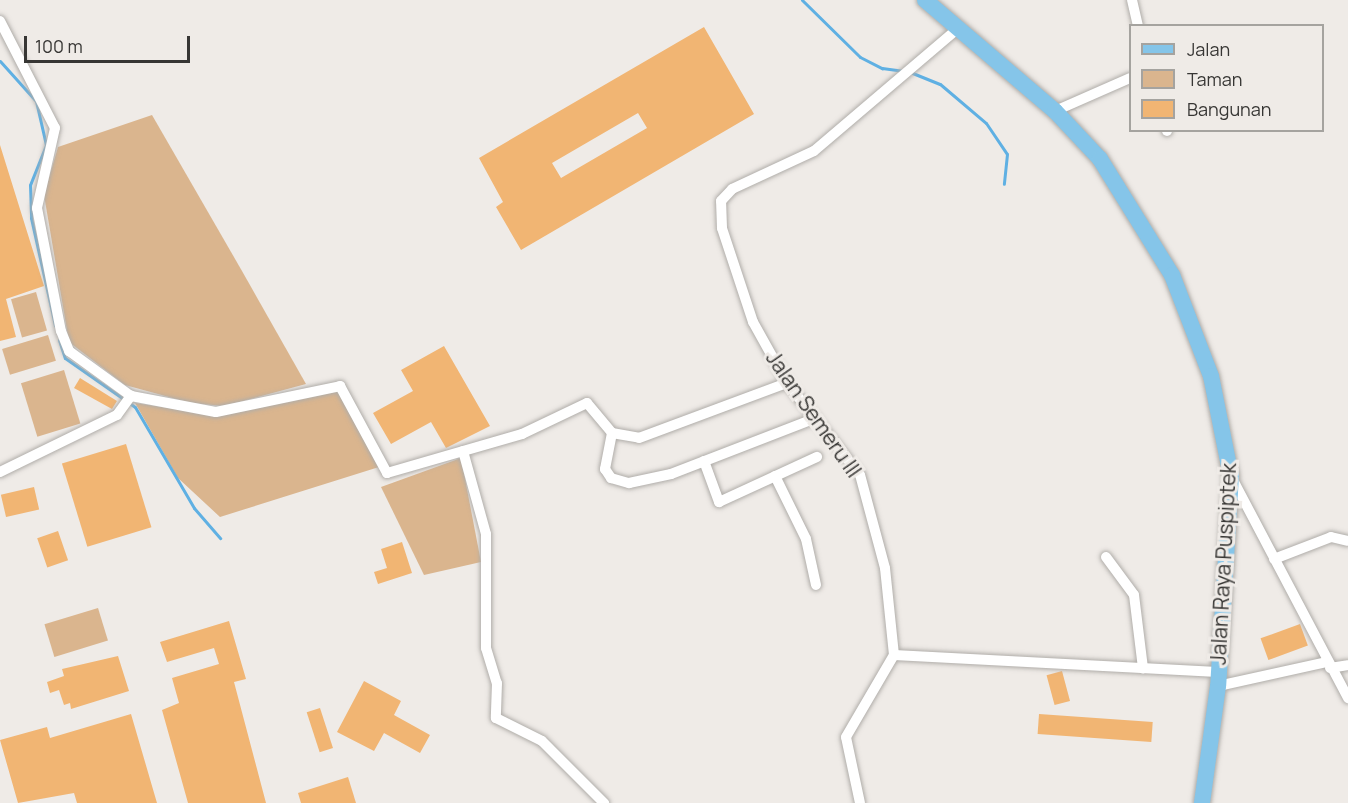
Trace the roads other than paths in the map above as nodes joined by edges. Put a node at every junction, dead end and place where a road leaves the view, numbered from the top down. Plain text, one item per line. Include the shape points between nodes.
1 (925, 0) edge
2 (1134, 1) edge
3 (0, 21) edge
4 (1138, 24) edge
5 (956, 30) junction
6 (1129, 79) edge
7 (1055, 111) junction
8 (787, 383) junction
9 (128, 400) junction
10 (816, 418) junction
11 (612, 433) junction
12 (463, 451) junction
13 (818, 457) dead end
14 (704, 461) junction
15 (0, 472) edge
16 (775, 476) junction
17 (1231, 476) junction
18 (1348, 541) edge
19 (1106, 557) dead end
20 (1274, 559) junction
21 (816, 585) dead end
22 (894, 655) junction
23 (1328, 665) junction
24 (1348, 665) edge
25 (1143, 668) junction
26 (1218, 679) junction
27 (1348, 698) edge
28 (604, 803) edge
29 (860, 803) edge
30 (1202, 803) edge

1 - 5 main road, Jalan Raya Puspiptek
2 - 4 street
3 - 9 street via 55,128 37,208 62,331 69,351
5 - 7 main road, Jalan Raya Puspiptek
5 - 8 street, Jalan Semeru III via 814,151 732,189 721,201 722,228 747,306
6 - 7 street
7 - 17 main road, Jalan Raya Puspiptek via 1117,182 1172,275 1223,416
8 - 10 street, Jalan Semeru III
8 - 11 street via 649,436 623,438
9 - 12 street via 216,412 340,386 387,473
9 - 15 street via 117,415
10 - 14 street
10 - 22 street, Jalan Semeru III via 852,462 865,488 885,568
11 - 12 street via 587,403 545,425
11 - 14 street via 605,468 620,482 645,481
12 - 28 street via 486,534 486,648 498,690 496,718 542,741
13 - 16 street
14 - 16 street via 719,502
16 - 21 street via 806,539
17 - 20 street
17 - 26 main road, Jalan Raya Puspiptek
18 - 20 street via 1331,537
19 - 25 street via 1134,594
20 - 23 street
22 - 25 street
22 - 29 street via 846,737
23 - 24 street
23 - 26 street
23 - 27 street
25 - 26 street
26 - 30 main road, Jalan Raya Puspiptek

